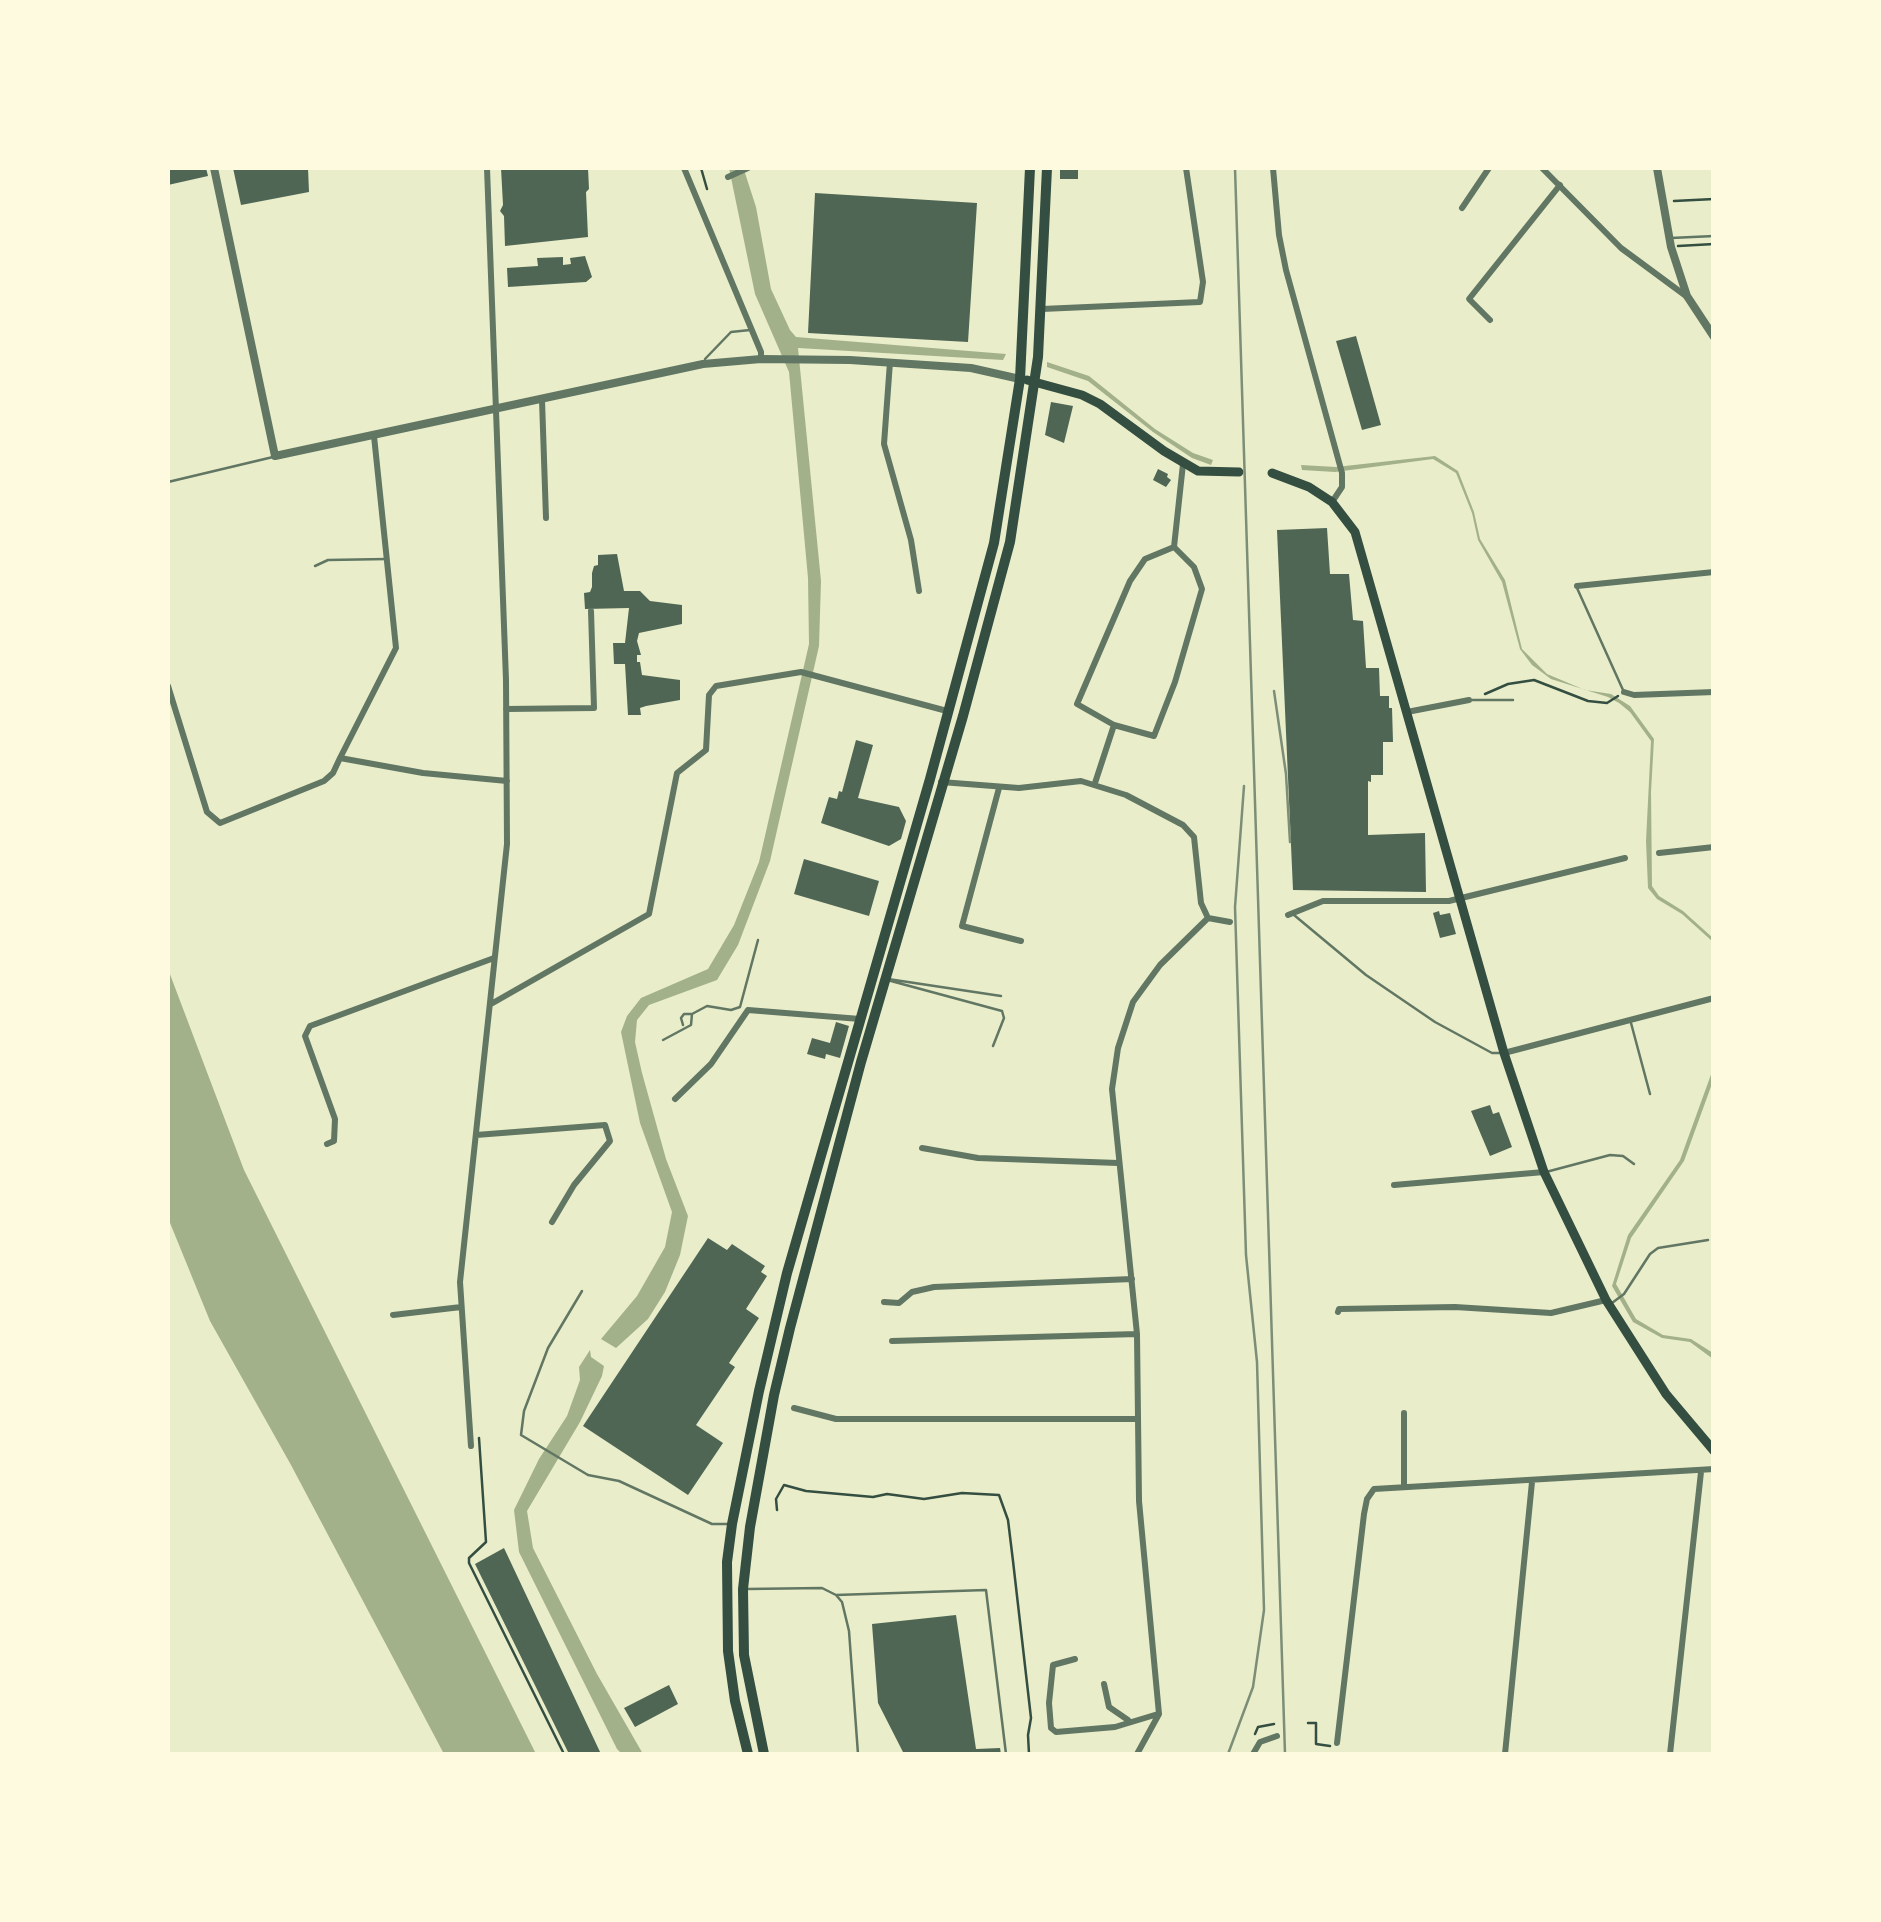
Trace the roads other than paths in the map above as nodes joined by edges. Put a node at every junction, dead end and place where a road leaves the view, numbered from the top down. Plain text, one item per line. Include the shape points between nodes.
1 (214, 168) edge
2 (487, 168) edge
3 (684, 168) edge
4 (747, 168) edge
5 (1029, 168) edge
6 (1048, 168) edge
7 (1186, 168) edge
8 (1274, 168) edge
9 (1489, 168) edge
10 (1542, 168) edge
11 (1657, 168) edge
12 (728, 177) dead end
13 (1560, 185) junction
14 (1462, 208) dead end
15 (1714, 236) edge
16 (1670, 242) junction
17 (1687, 296) junction
18 (1042, 309) junction
19 (1490, 320) dead end
20 (751, 330) junction
21 (1714, 336) edge
22 (761, 360) junction
23 (890, 362) junction
24 (702, 364) junction
25 (1020, 378) junction
26 (1035, 382) junction
27 (542, 400) junction
28 (496, 410) junction
29 (374, 436) junction
30 (275, 456) junction
31 (1184, 464) junction
32 (1239, 472) dead end
33 (1272, 473) dead end
34 (168, 482) edge
35 (1332, 502) junction
36 (546, 518) dead end
37 (1174, 547) junction
38 (387, 559) junction
39 (315, 566) dead end
40 (1714, 572) edge
41 (1577, 586) joint
42 (920, 590) dead end
43 (591, 612) dead end
44 (168, 686) edge
45 (1714, 692) edge
46 (1622, 693) joint
47 (1470, 700) joint
48 (1513, 700) dead end
49 (506, 709) junction
50 (947, 711) junction
51 (1407, 712) junction
52 (1114, 725) junction
53 (340, 758) junction
54 (930, 779) junction
55 (507, 781) junction
56 (944, 782) junction
57 (1095, 783) junction
58 (1000, 788) junction
59 (1714, 847) edge
60 (1660, 853) dead end
61 (1625, 858) dead end
62 (1459, 898) junction
63 (1290, 915) joint
64 (1208, 918) junction
65 (1230, 922) dead end
66 (758, 940) dead end
67 (1021, 941) dead end
68 (494, 958) junction
69 (872, 976) junction
70 (887, 979) junction
71 (1001, 996) dead end
72 (1714, 998) edge
73 (490, 1005) junction
74 (744, 1009) junction
75 (692, 1014) junction
76 (860, 1019) junction
77 (1630, 1020) junction
78 (684, 1027) junction
79 (663, 1040) dead end
80 (993, 1046) dead end
81 (1504, 1053) junction
82 (1650, 1094) dead end
83 (676, 1099) dead end
84 (476, 1136) junction
85 (327, 1144) dead end
86 (922, 1148) dead end
87 (1118, 1163) junction
88 (1634, 1164) dead end
89 (1544, 1172) junction
90 (1394, 1185) dead end
91 (552, 1222) dead end
92 (1708, 1240) dead end
93 (1132, 1279) junction
94 (582, 1291) dead end
95 (884, 1302) dead end
96 (1611, 1302) junction
97 (461, 1308) junction
98 (1338, 1312) dead end
99 (392, 1315) dead end
100 (1136, 1334) junction
101 (892, 1341) dead end
102 (794, 1408) dead end
103 (1404, 1413) dead end
104 (1138, 1419) junction
105 (472, 1446) dead end
106 (1714, 1450) edge
107 (1714, 1469) edge
108 (1701, 1472) junction
109 (1532, 1482) junction
110 (1404, 1487) junction
111 (732, 1524) junction
112 (743, 1589) junction
113 (836, 1595) junction
114 (1076, 1659) dead end
115 (1104, 1684) dead end
116 (1160, 1714) junction
117 (1130, 1721) junction
118 (1277, 1736) dead end
119 (1337, 1742) road end
120 (748, 1754) edge
121 (764, 1754) edge
122 (858, 1754) edge
123 (1006, 1754) edge
124 (1137, 1754) edge
125 (1253, 1754) edge
126 (1505, 1754) edge
127 (1670, 1754) edge

1 - 30 street
2 - 28 street
3 - 20 street
4 - 12 street
5 - 25 main road
6 - 18 main road
7 - 18 street via 1200,302
8 - 35 street via 1278,235 1342,473
9 - 14 street
10 - 13 street
11 - 16 street
13 - 17 street via 1621,248
13 - 19 street via 1469,299
15 - 16 lane
16 - 17 street
17 - 21 street
18 - 26 main road
20 - 22 street
20 - 24 lane via 731,332
22 - 23 street
22 - 24 street
23 - 25 street
23 - 42 street via 884,444
24 - 27 street
25 - 26 main road
25 - 50 main road via 994,542
26 - 31 main road via 1100,404
26 - 56 main road via 1010,542
27 - 28 street
27 - 36 street
28 - 29 street
28 - 49 street
29 - 30 street
29 - 38 street
30 - 34 lane
31 - 32 main road via 1212,474
31 - 37 street
33 - 35 main road
35 - 51 main road via 1355,532
37 - 52 street via 1144,559 1130,581 1077,704
37 - 52 street via 1194,567 1202,589 1175,682 1154,736
38 - 39 lane
38 - 53 street via 396,648
40 - 41 street
41 - 46 lane
43 - 49 street via 594,708
44 - 53 street via 208,812 220,823 330,777
45 - 46 street
47 - 48 lane
47 - 51 street
49 - 55 street
50 - 54 main road
50 - 73 street via 800,672 731,681 711,691 706,750 677,773 649,914
51 - 62 main road
52 - 57 street
53 - 55 street
54 - 56 street
54 - 69 main road
55 - 68 street
56 - 58 street
56 - 70 main road
57 - 58 street
57 - 64 street via 1163,813 1194,837 1200,903
58 - 67 street via 962,926
59 - 60 street
61 - 62 street
62 - 63 street via 1323,900
62 - 81 main road
63 - 81 lane via 1435,1022
64 - 65 street
64 - 87 street via 1133,1002 1112,1089
66 - 74 lane
68 - 73 street
68 - 85 street via 310,1026 305,1036 336,1119 334,1141
69 - 70 lane
69 - 76 main road
70 - 71 lane
70 - 80 lane via 1002,1011
70 - 112 main road via 774,1394
72 - 77 street
73 - 84 street
74 - 75 lane via 707,1006
74 - 76 street
74 - 83 street via 710,1064
75 - 78 lane
75 - 78 lane via 681,1018
76 - 111 main road via 774,1323
77 - 81 street
77 - 82 lane
78 - 79 lane
81 - 89 main road
84 - 91 street via 606,1125 610,1141
84 - 97 street
86 - 87 street via 978,1158
87 - 93 street
88 - 89 lane via 1610,1155
89 - 90 street
89 - 96 main road
92 - 96 lane via 1658,1248
93 - 95 street via 934,1287 900,1303
93 - 100 street
94 - 111 lane via 548,1348 521,1434 588,1475 619,1481 712,1524
96 - 98 street via 1551,1313 1455,1306
96 - 106 main road via 1678,1410
97 - 99 street
97 - 105 street
100 - 101 street
100 - 104 street
102 - 104 street via 836,1419
103 - 110 street
104 - 116 street via 1138,1501
107 - 108 street
108 - 109 street
108 - 127 street
109 - 110 street
109 - 126 street
110 - 119 street via 1374,1490 1367,1499
111 - 120 main road via 728,1651
112 - 113 lane via 809,1586
112 - 121 main road via 744,1655
113 - 122 lane via 849,1631
113 - 123 lane via 986,1590
114 - 117 street via 1053,1666 1053,1730
115 - 117 street via 1110,1708
116 - 117 street
116 - 124 street
118 - 125 street via 1260,1742

